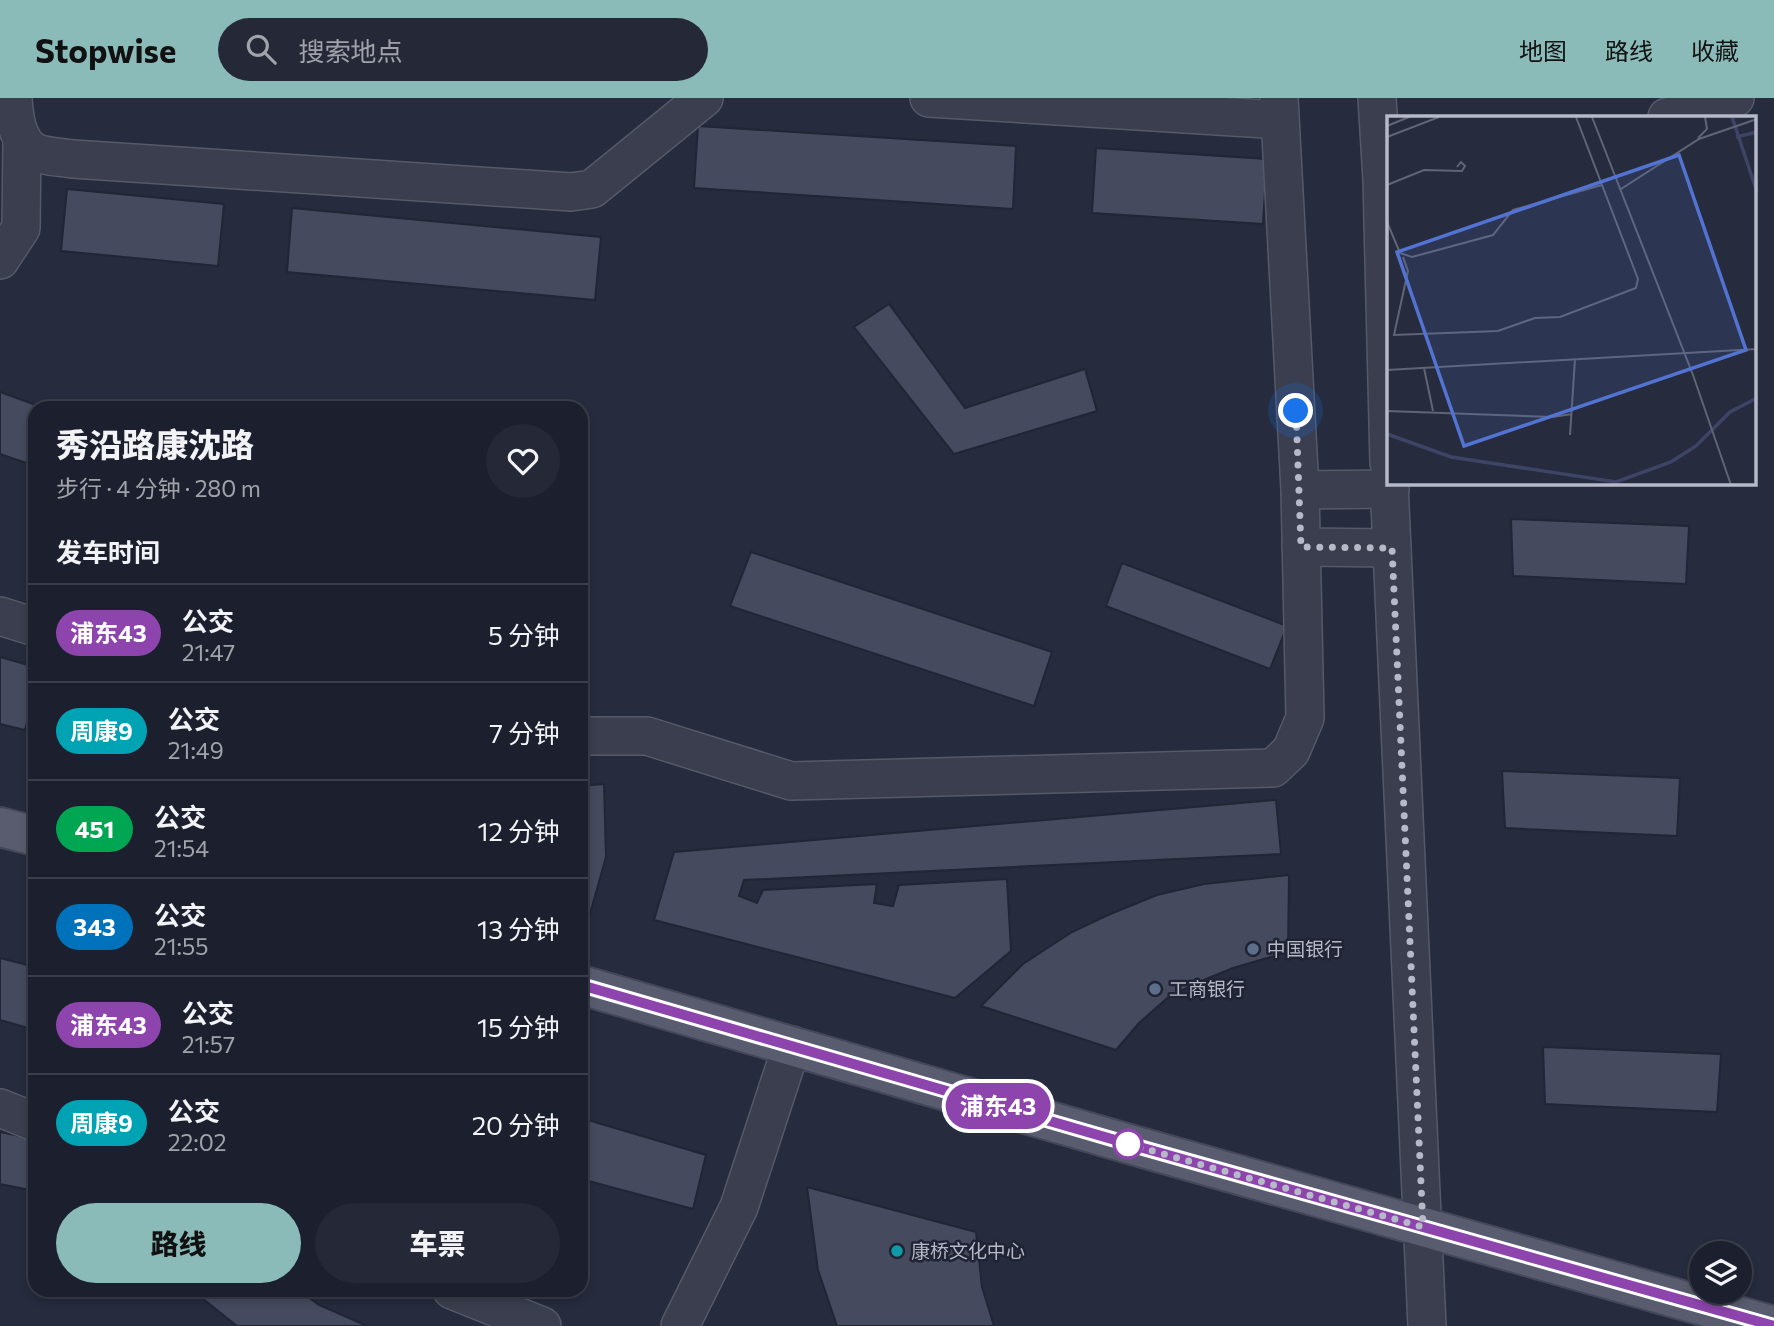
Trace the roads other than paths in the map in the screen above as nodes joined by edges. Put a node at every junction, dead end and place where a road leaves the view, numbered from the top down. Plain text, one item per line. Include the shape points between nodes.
1 (13, 98) edge
2 (704, 98) edge
3 (929, 98) edge
4 (1377, 98) edge
5 (1735, 98) edge
6 (1280, 109) edge
7 (1671, 116) edge
8 (22, 139) junction
9 (1386, 179) edge
10 (0, 260) edge
11 (1387, 279) edge
12 (1387, 478) edge
13 (1389, 485) edge
14 (1300, 490) junction
15 (1301, 547) junction
16 (1392, 548) junction
17 (0, 616) edge
18 (28, 625) edge
19 (588, 736) edge
20 (0, 827) edge
21 (28, 834) edge
22 (588, 987) edge
23 (792, 1045) junction
24 (0, 1108) edge
25 (28, 1119) edge
26 (1423, 1227) junction
27 (470, 1297) edge
28 (542, 1326) edge
29 (680, 1326) edge
30 (1427, 1326) edge
31 (1774, 1326) edge

1 - 8 street
2 - 8 street via 592,189 571,192 73,159 34,151
3 - 6 street
4 - 9 street
5 - 7 street
6 - 14 street
8 - 10 street via 21,228
9 - 11 street
12 - 14 street
13 - 16 street
14 - 15 street
15 - 16 street
15 - 19 street via 1305,718 1291,751 1273,768 790,780 647,736
16 - 26 street
17 - 18 street
20 - 21 main road
22 - 23 main road
23 - 26 main road
23 - 29 street via 739,1207
24 - 25 street
26 - 30 street
26 - 31 main road
27 - 28 street

